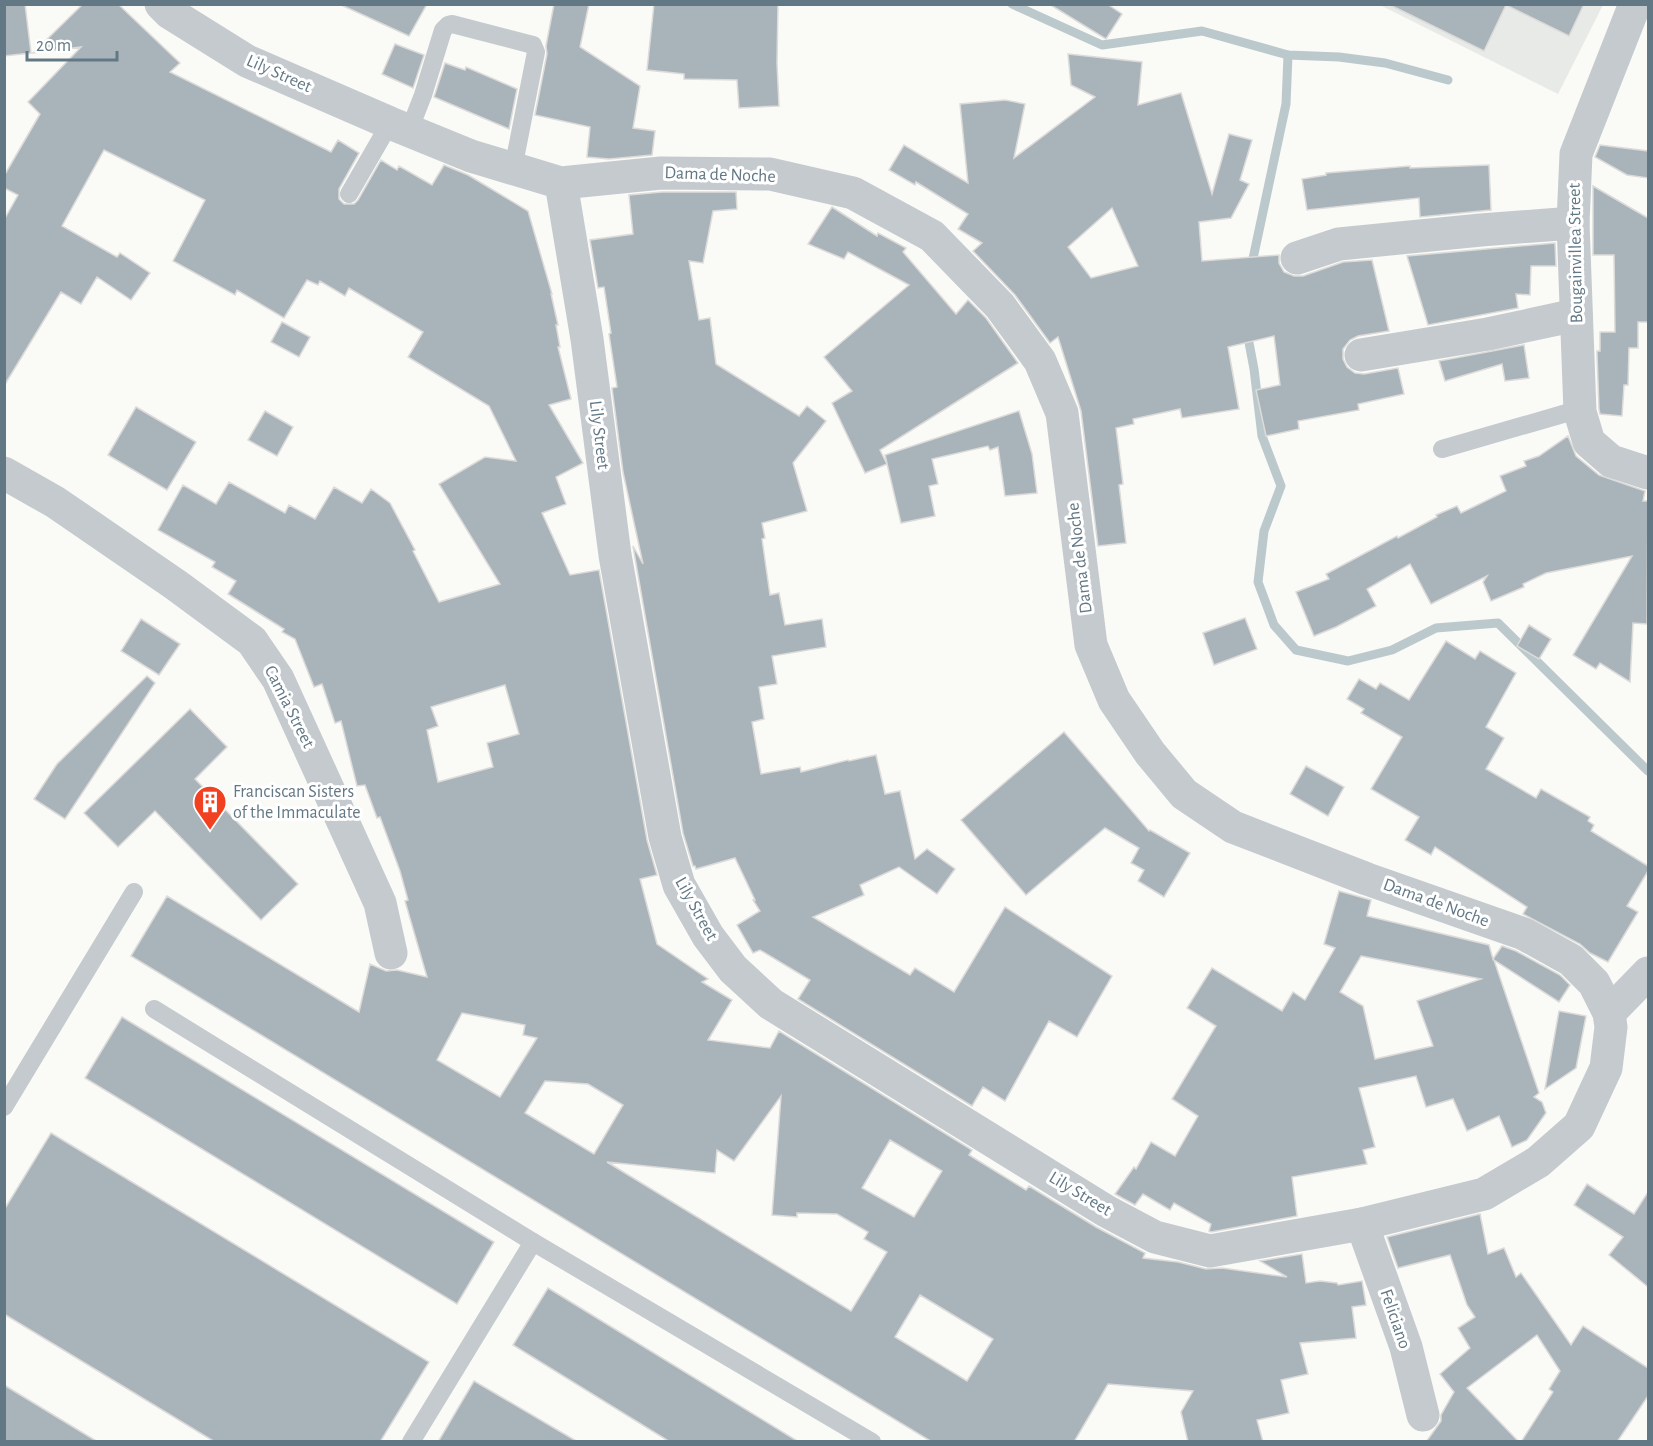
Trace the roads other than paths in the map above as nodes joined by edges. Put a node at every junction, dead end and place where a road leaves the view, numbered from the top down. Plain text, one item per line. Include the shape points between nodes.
1 (161, 4) edge
2 (1635, 4) edge
3 (400, 127) junction
4 (513, 169) junction
5 (561, 183) junction
6 (349, 194) dead end
7 (1573, 223) junction
8 (1297, 258) dead end
9 (1576, 315) junction
10 (1361, 355) dead end
11 (1580, 411) junction
12 (1443, 449) dead end
13 (4, 473) edge
14 (1648, 473) edge
15 (134, 892) dead end
16 (391, 954) dead end
17 (1648, 973) edge
18 (154, 1009) dead end
19 (1609, 1013) junction
20 (4, 1107) edge
21 (1362, 1224) junction
22 (533, 1242) junction
23 (1423, 1415) dead end
24 (411, 1442) edge
25 (872, 1442) edge

1 - 3 street, Lily Street via 247,61
2 - 7 street, Bougainvillea Street via 1576,154
3 - 4 street, Lily Street
3 - 4 lane via 423,95 443,30 448,25 533,45 536,52
3 - 6 lane
4 - 5 street, Lily Street
5 - 19 street, Dama de Noche via 661,173 770,174 853,193 932,236 1000,306 1040,360 1062,413 1091,645 1114,700 1184,794 1233,827 1524,934 1571,960 1593,983
5 - 21 street, Lily Street via 587,339 615,555 665,837 679,885 708,936 733,969 771,1004 1106,1211 1155,1237 1210,1251
7 - 8 street via 1339,244
7 - 9 street, Bougainvillea Street
9 - 10 street
9 - 11 street, Bougainvillea Street
11 - 12 lane
11 - 14 street, Bougainvillea Street via 1589,442 1611,462
13 - 16 street, Camia Street via 55,502 252,641 278,679 380,903
15 - 20 lane
17 - 19 street
18 - 22 lane
19 - 21 street, Lily Street via 1606,1068 1579,1126 1538,1162 1484,1194
21 - 23 street, Feliciano via 1406,1347
22 - 24 lane
22 - 25 lane

